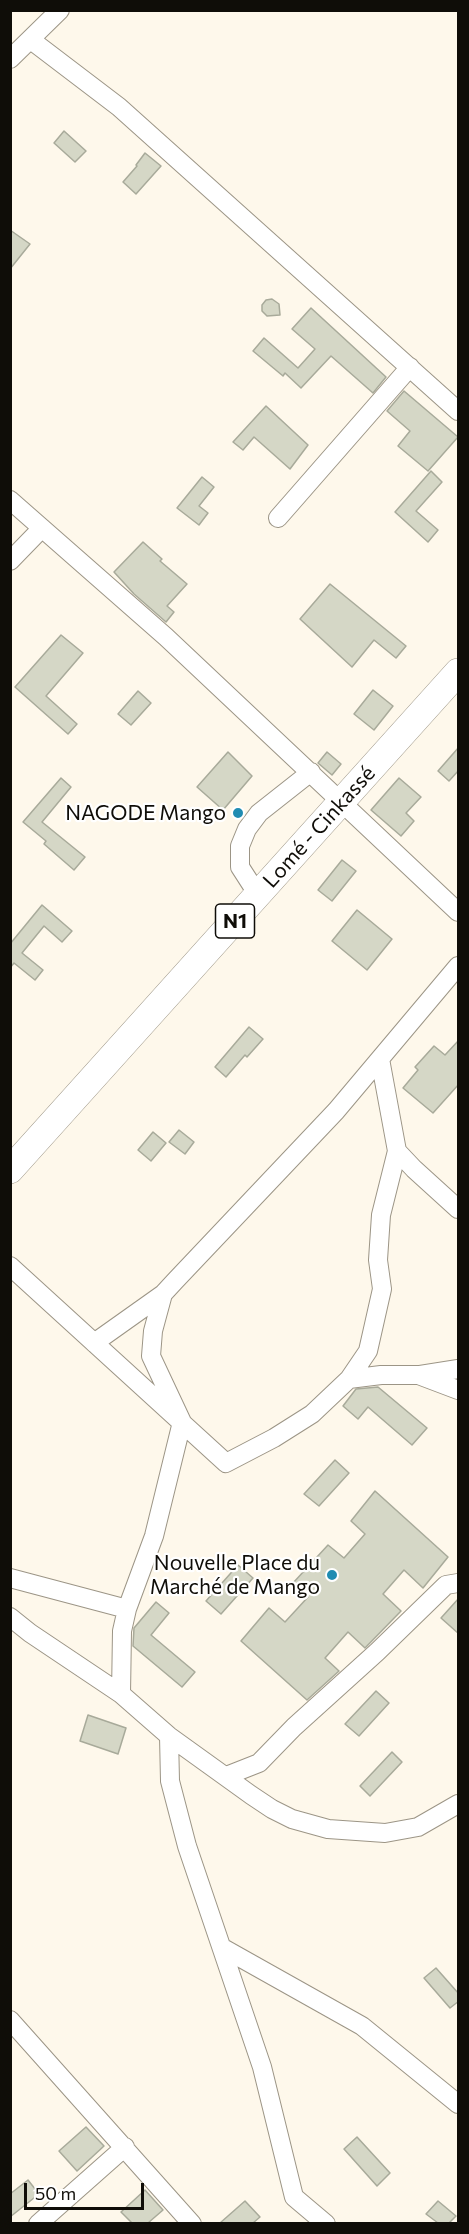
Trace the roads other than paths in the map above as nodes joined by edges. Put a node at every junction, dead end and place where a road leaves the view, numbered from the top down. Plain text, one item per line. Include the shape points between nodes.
1 (60, 10) edge
2 (31, 40) junction
3 (10, 59) edge
4 (410, 367) junction
5 (459, 411) edge
6 (10, 500) edge
7 (278, 518) dead end
8 (42, 528) junction
9 (10, 561) edge
10 (459, 672) edge
11 (311, 772) junction
12 (342, 800) junction
13 (258, 895) junction
14 (459, 912) edge
15 (459, 966) edge
16 (380, 1059) junction
17 (397, 1150) junction
18 (14, 1158) edge
19 (459, 1209) edge
20 (10, 1266) edge
21 (163, 1294) junction
22 (94, 1343) junction
23 (459, 1368) edge
24 (420, 1375) junction
25 (349, 1379) junction
26 (459, 1390) edge
27 (182, 1422) junction
28 (10, 1578) edge
29 (459, 1583) edge
30 (127, 1609) junction
31 (10, 1617) edge
32 (121, 1694) junction
33 (169, 1736) junction
34 (226, 1776) junction
35 (459, 1804) edge
36 (223, 1948) junction
37 (10, 2020) edge
38 (459, 2104) edge
39 (125, 2147) junction
40 (38, 2223) edge
41 (192, 2223) edge
42 (326, 2223) edge

1 - 2 street
2 - 3 street
2 - 4 street via 119,107
4 - 5 street
4 - 7 street
6 - 8 street
8 - 9 street
8 - 11 street
10 - 12 highway, Lomé - Cinkassé / N1
11 - 12 street
11 - 13 street via 259,813 247,829 240,846 240,867
12 - 13 highway, Lomé - Cinkassé / N1
12 - 14 street
13 - 18 highway, Lomé - Cinkassé / N1
15 - 16 street
16 - 17 street
16 - 21 street
17 - 19 street
17 - 25 street via 381,1215 378,1260 382,1289 377,1316 368,1351
20 - 22 street
21 - 22 street
21 - 27 street via 151,1356
22 - 27 street
23 - 24 street
24 - 25 street
24 - 26 street
25 - 27 street via 312,1414 226,1463
27 - 30 street via 154,1536
28 - 30 street
29 - 34 street via 446,1585 259,1763
30 - 32 street via 122,1631
31 - 32 street
32 - 33 street
33 - 34 street
33 - 36 street via 170,1781 187,1846
34 - 35 street via 292,1819 348,1832 385,1833 418,1827
36 - 38 street via 362,2026
36 - 42 street via 262,2067 294,2197
37 - 39 street
39 - 40 street
39 - 41 street

